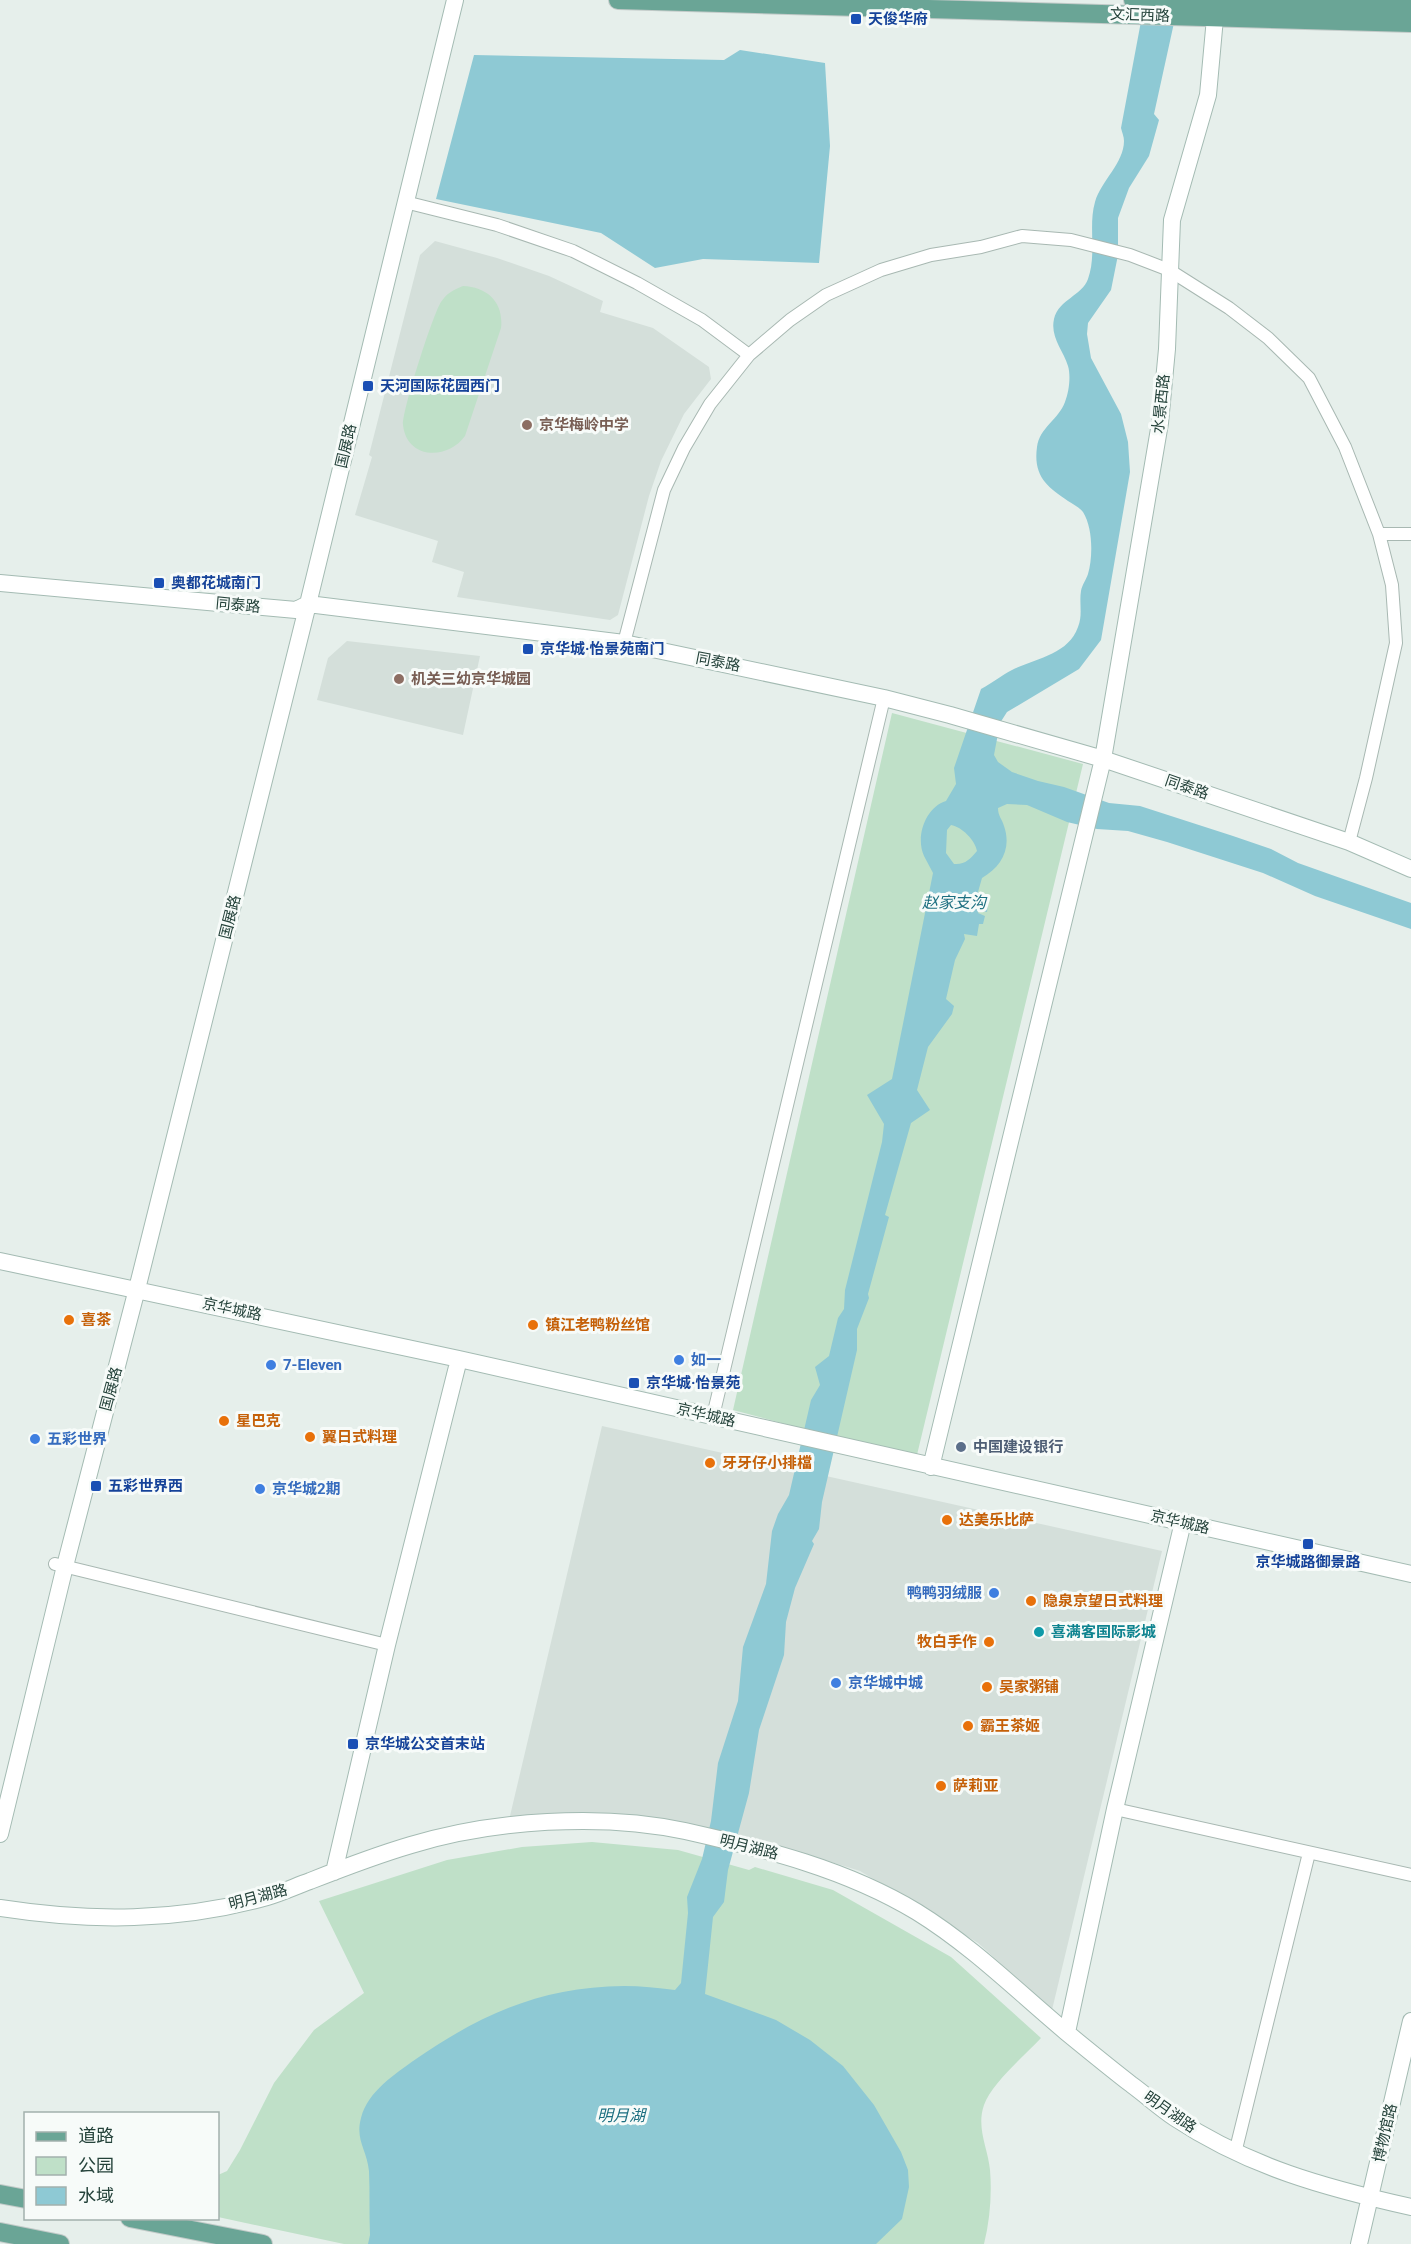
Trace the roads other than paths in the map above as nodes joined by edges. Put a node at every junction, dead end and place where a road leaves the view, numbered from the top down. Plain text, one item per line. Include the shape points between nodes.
1 (446, 0) edge
2 (455, 0) edge
3 (618, 0) edge
4 (1132, 0) edge
5 (1375, 3) edge
6 (1079, 7) edge
7 (1411, 7) edge
8 (1163, 8) edge
9 (1215, 18) junction
10 (1411, 23) edge
11 (405, 202) junction
12 (1169, 270) junction
13 (749, 355) junction
14 (1379, 534) junction
15 (1411, 534) edge
16 (0, 584) edge
17 (302, 607) junction
18 (624, 643) junction
19 (884, 698) junction
20 (1103, 759) junction
21 (1348, 842) junction
22 (1411, 869) edge
23 (0, 1261) edge
24 (0, 1272) edge
25 (131, 1293) junction
26 (458, 1364) junction
27 (713, 1416) junction
28 (785, 1438) junction
29 (858, 1455) junction
30 (931, 1467) junction
31 (1182, 1527) junction
32 (60, 1565) junction
33 (1411, 1574) edge
34 (1411, 1583) edge
35 (387, 1645) junction
36 (0, 1791) edge
37 (1116, 1809) junction
38 (0, 1834) edge
39 (1308, 1853) junction
40 (334, 1872) junction
41 (1411, 1875) edge
42 (0, 1908) edge
43 (1411, 2021) edge
44 (1066, 2032) junction
45 (1235, 2153) junction
46 (0, 2194) edge
47 (1369, 2198) junction
48 (24, 2199) edge
49 (1411, 2206) edge
50 (140, 2220) edge
51 (0, 2232) edge
52 (60, 2244) edge
53 (263, 2244) edge
54 (1359, 2244) edge

1 - 17 street, 国展路
2 - 11 street, 国展路
3 - 6 main road, 文汇西路
4 - 8 main road, 文汇西路
5 - 7 main road, 文汇西路
5 - 8 main road, 文汇西路
6 - 8 main road, 文汇西路
8 - 9 main road, 文汇西路
9 - 10 main road, 文汇西路
9 - 12 street, 水景西路 via 1208,94 1172,220
11 - 13 street via 497,225 573,251 702,320
11 - 17 street, 国展路
12 - 13 street via 1071,240 1022,237 931,255 881,270 826,295
12 - 14 street via 1268,338 1309,378 1345,447
12 - 20 street, 水景西路 via 1160,423
13 - 18 street via 710,404 664,489
14 - 15 street
14 - 21 street via 1392,585 1396,643
16 - 17 street, 同泰路
17 - 18 street, 同泰路
17 - 25 street, 国展路
18 - 19 street, 同泰路
19 - 20 street, 同泰路
19 - 27 street
20 - 21 street, 同泰路
20 - 30 street, 水景西路
21 - 22 street, 同泰路
23 - 25 street, 京华城路
24 - 25 street, 京华城路
25 - 26 street, 京华城路
25 - 32 street, 国展路
26 - 27 street, 京华城路
26 - 28 street, 京华城路
26 - 35 street
27 - 28 street, 京华城路
28 - 29 street, 京华城路
29 - 30 street, 京华城路
29 - 31 street, 京华城路
30 - 31 street, 京华城路
31 - 33 street, 京华城路
31 - 34 street, 京华城路
31 - 37 street
32 - 35 street
32 - 36 street, 国展路
32 - 38 street, 国展路
35 - 40 street
37 - 39 street
37 - 44 street
39 - 41 street
39 - 45 street
40 - 42 street, 明月湖路 via 268,1897 193,1913 104,1919
40 - 44 street, 明月湖路 via 413,1844 547,1821 621,1822 680,1830 759,1849 850,1878 916,1912 981,1957
43 - 47 street, 博物馆路
44 - 45 street, 明月湖路 via 1174,2117
45 - 47 street, 明月湖路 via 1305,2180
46 - 48 main road
47 - 49 street, 明月湖路
47 - 54 street, 博物馆路
50 - 53 main road
51 - 52 main road

